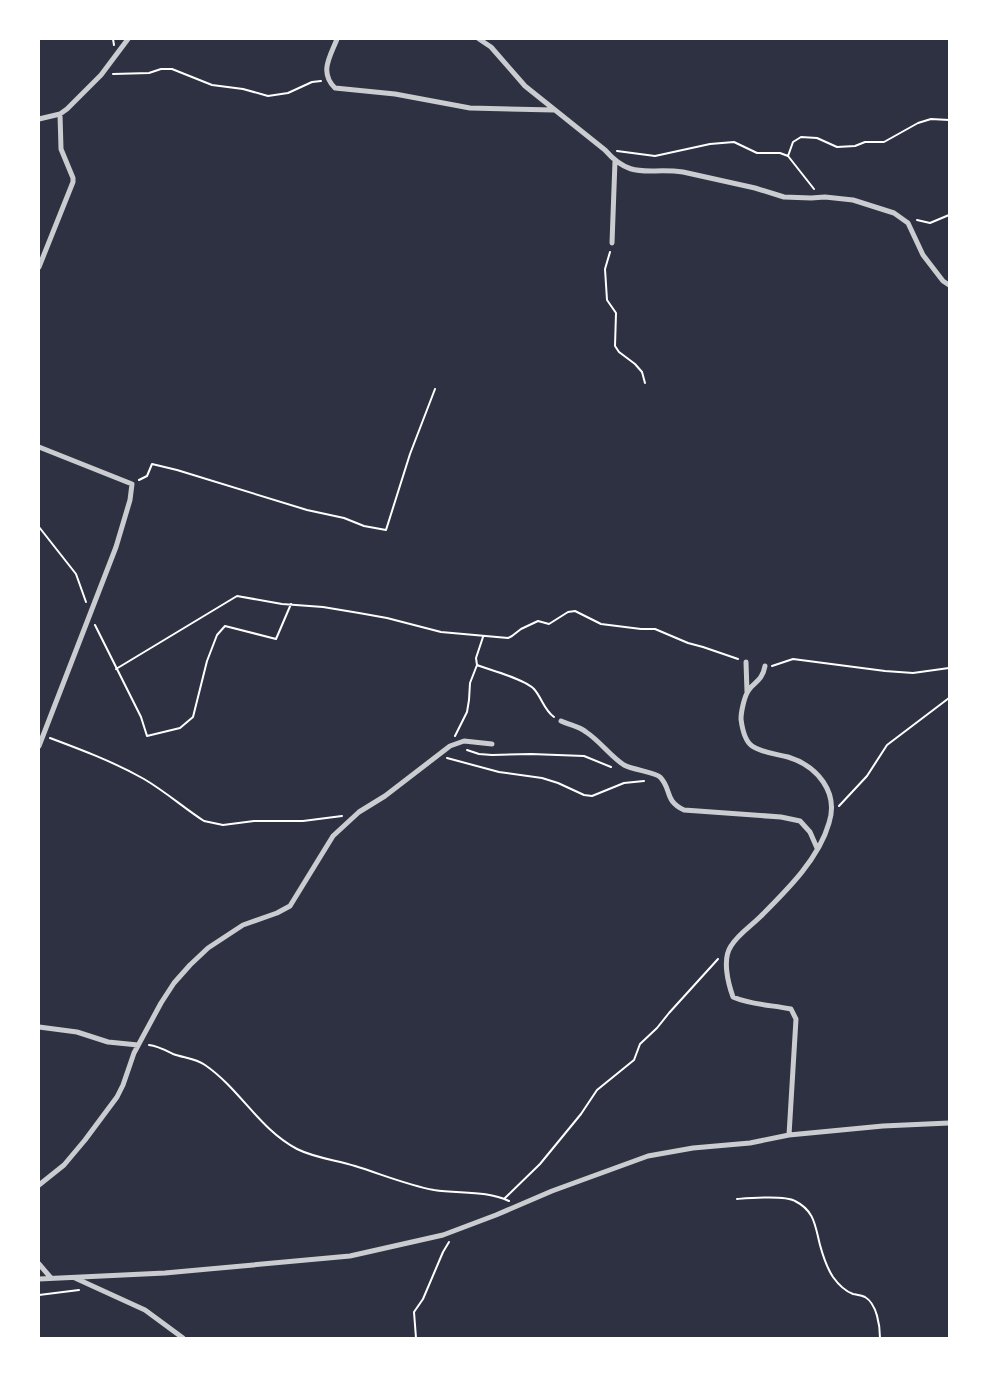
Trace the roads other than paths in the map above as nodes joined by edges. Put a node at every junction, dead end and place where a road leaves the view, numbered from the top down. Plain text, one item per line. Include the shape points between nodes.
1 (128, 39) edge
2 (337, 39) edge
3 (479, 39) edge
4 (555, 110) junction
5 (60, 114) junction
6 (39, 120) edge
7 (615, 161) junction
8 (612, 243) road end
9 (39, 267) edge
10 (949, 285) edge
11 (39, 447) edge
12 (746, 662) road end
13 (765, 666) road end
14 (747, 692) junction
15 (561, 721) road end
16 (492, 744) dead end
17 (39, 746) edge
18 (817, 848) junction
19 (39, 1027) edge
20 (139, 1044) junction
21 (949, 1123) edge
22 (789, 1135) junction
23 (39, 1185) edge
24 (39, 1264) edge
25 (74, 1277) junction
26 (39, 1278) edge
27 (51, 1278) junction
28 (183, 1338) edge

1 - 5 street via 101,75
2 - 4 street via 326,66 328,82 335,88 395,94 470,108
3 - 4 street via 491,47 525,86
4 - 7 street
5 - 6 street
5 - 9 street via 61,149 73,178
7 - 8 street
7 - 10 street via 635,171 671,170 784,197 825,196 881,207 908,222 922,255
11 - 17 street via 132,484 116,547
12 - 14 street
13 - 14 street via 764,674
14 - 18 street via 741,720 750,745 803,764 817,773 826,785 832,813
15 - 18 street via 585,731 623,764 658,776 673,803 684,810 800,821 810,832
16 - 20 street via 474,741 450,746 385,796 358,812 333,836 290,906 237,928 190,965 161,1003
18 - 22 street via 805,868 730,947 727,958 733,997 746,1003 791,1010 796,1019
19 - 20 street via 77,1032 108,1042
20 - 23 street via 117,1097 64,1165
21 - 22 street
22 - 25 street via 648,1156 449,1233 350,1256 174,1272
24 - 27 street
25 - 27 street
25 - 28 street via 145,1310
26 - 27 street

